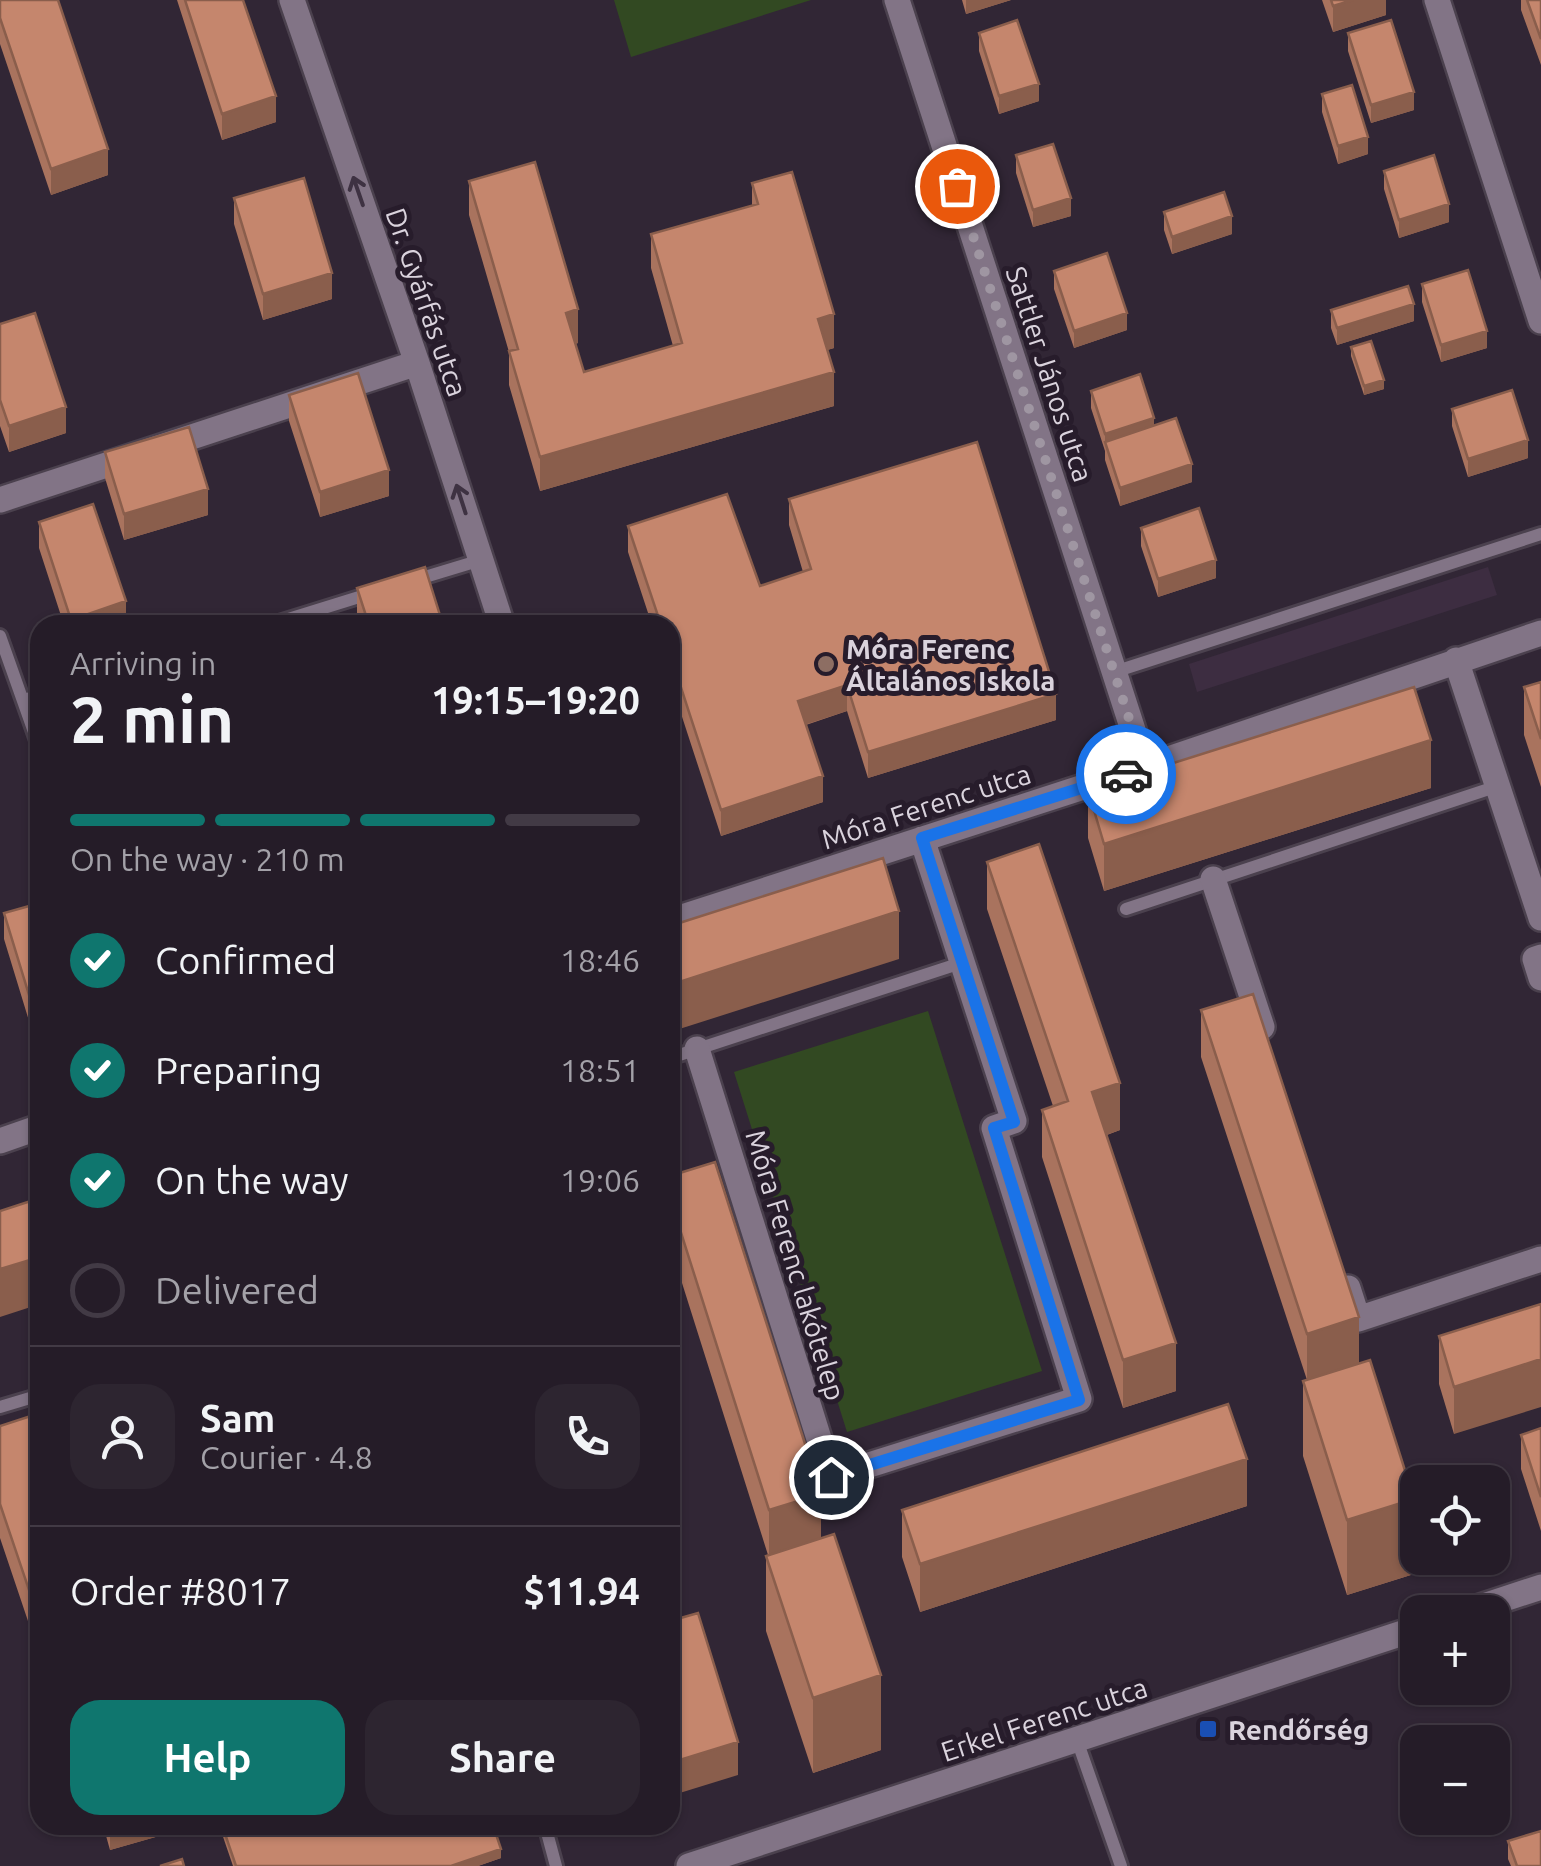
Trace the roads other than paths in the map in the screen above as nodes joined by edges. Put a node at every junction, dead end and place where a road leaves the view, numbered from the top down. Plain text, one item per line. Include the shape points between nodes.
1 (292, 0) edge
2 (896, 0) edge
3 (1437, 0) edge
4 (1541, 321) edge
5 (417, 363) junction
6 (0, 500) edge
7 (1541, 534) edge
8 (480, 560) junction
9 (301, 615) edge
10 (499, 615) edge
11 (1541, 632) edge
12 (0, 636) edge
13 (1456, 660) junction
14 (1114, 672) junction
15 (30, 698) edge
16 (24, 700) junction
17 (30, 718) edge
18 (1145, 768) junction
19 (1498, 786) junction
20 (922, 838) junction
21 (1214, 880) junction
22 (1126, 909) dead end
23 (680, 918) edge
24 (1541, 918) edge
25 (1541, 957) edge
26 (964, 962) junction
27 (1541, 978) edge
28 (1268, 1044) edge
29 (697, 1049) junction
30 (680, 1055) edge
31 (30, 1132) edge
32 (0, 1142) edge
33 (1541, 1259) edge
34 (1340, 1264) edge
35 (30, 1398) edge
36 (0, 1407) edge
37 (1541, 1587) edge
38 (1510, 1597) edge
39 (1400, 1634) edge
40 (1077, 1740) junction
41 (548, 1835) edge
42 (556, 1866) edge
43 (689, 1866) edge
44 (1121, 1866) edge

5 -> 1 street, Dr. Gyárfás utca
2 - 14 street, Sattler János utca
3 - 4 street
5 - 6 street
8 -> 5 street, Dr. Gyárfás utca
7 - 14 lane
8 - 9 lane
8 - 10 street, Dr. Gyárfás utca
11 - 13 street, Móra Ferenc utca
12 - 16 lane
13 - 18 street, Móra Ferenc utca
13 - 19 street
14 - 18 street, Sattler János utca
15 - 16 lane
16 - 17 lane
18 - 20 street, Móra Ferenc utca
19 - 21 lane
19 - 24 street
20 - 23 street, Móra Ferenc utca
20 - 26 street, Móra Ferenc lakótelep
21 - 22 lane
21 - 28 street
25 - 27 street via 1535,959
26 - 29 lane
26 - 29 street, Móra Ferenc lakótelep via 1014,1122 994,1128 1079,1400 831,1477
29 - 30 lane
31 - 32 street
33 - 34 street via 1358,1319
35 - 36 lane
37 - 38 street
39 - 40 street, Erkel Ferenc utca
40 - 43 street, Erkel Ferenc utca
40 - 44 lane
41 - 42 lane

